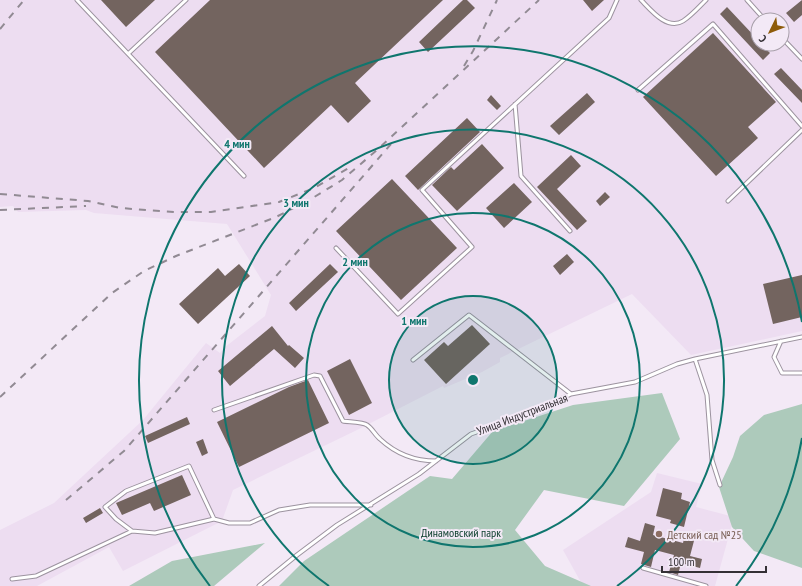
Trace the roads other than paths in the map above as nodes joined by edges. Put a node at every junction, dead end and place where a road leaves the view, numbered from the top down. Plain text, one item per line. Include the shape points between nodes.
1 (77, 0) edge
2 (186, 0) edge
3 (617, 0) edge
4 (641, 0) edge
5 (706, 0) edge
6 (747, 0) edge
7 (758, 12) edge
8 (790, 46) edge
9 (129, 53) junction
10 (802, 59) edge
11 (638, 90) dead end
12 (515, 104) junction
13 (802, 126) edge
14 (802, 130) edge
15 (244, 176) dead end
16 (728, 201) dead end
17 (570, 231) dead end
18 (336, 248) dead end
19 (802, 337) edge
20 (781, 341) junction
21 (695, 359) junction
22 (413, 360) dead end
23 (802, 373) edge
24 (571, 394) junction
25 (214, 410) dead end
26 (436, 461) junction
27 (720, 486) dead end
28 (371, 505) junction
29 (214, 519) junction
30 (132, 531) junction
31 (643, 568) dead end
32 (12, 579) dead end
33 (259, 586) edge
34 (706, 586) edge

1 - 9 lane
2 - 9 lane
3 - 12 lane via 609,18
4 - 5 lane via 659,18 674,24 682,22
6 - 7 lane
8 - 10 lane
9 - 15 lane
11 - 13 lane via 713,24
12 - 17 lane via 521,176
12 - 18 lane via 422,190 472,246 398,314
14 - 16 lane
19 - 20 lane, Улица Индустриальная
20 - 21 lane, Улица Индустриальная
20 - 23 lane via 774,357 782,373
21 - 24 lane, Улица Индустриальная via 635,382
21 - 27 lane via 707,395 712,460
22 - 24 lane via 469,315
24 - 26 lane, Улица Индустриальная via 538,410 471,434
25 - 26 lane via 314,375 320,376 343,421 367,425 379,439 412,458
26 - 28 lane, Улица Индустриальная
28 - 29 lane via 310,505 279,510 250,523 228,523
28 - 33 lane, Улица Индустриальная via 325,534
29 - 30 lane via 155,533
29 - 30 lane via 189,466 126,491 105,507
30 - 32 lane via 36,576
31 - 34 lane

